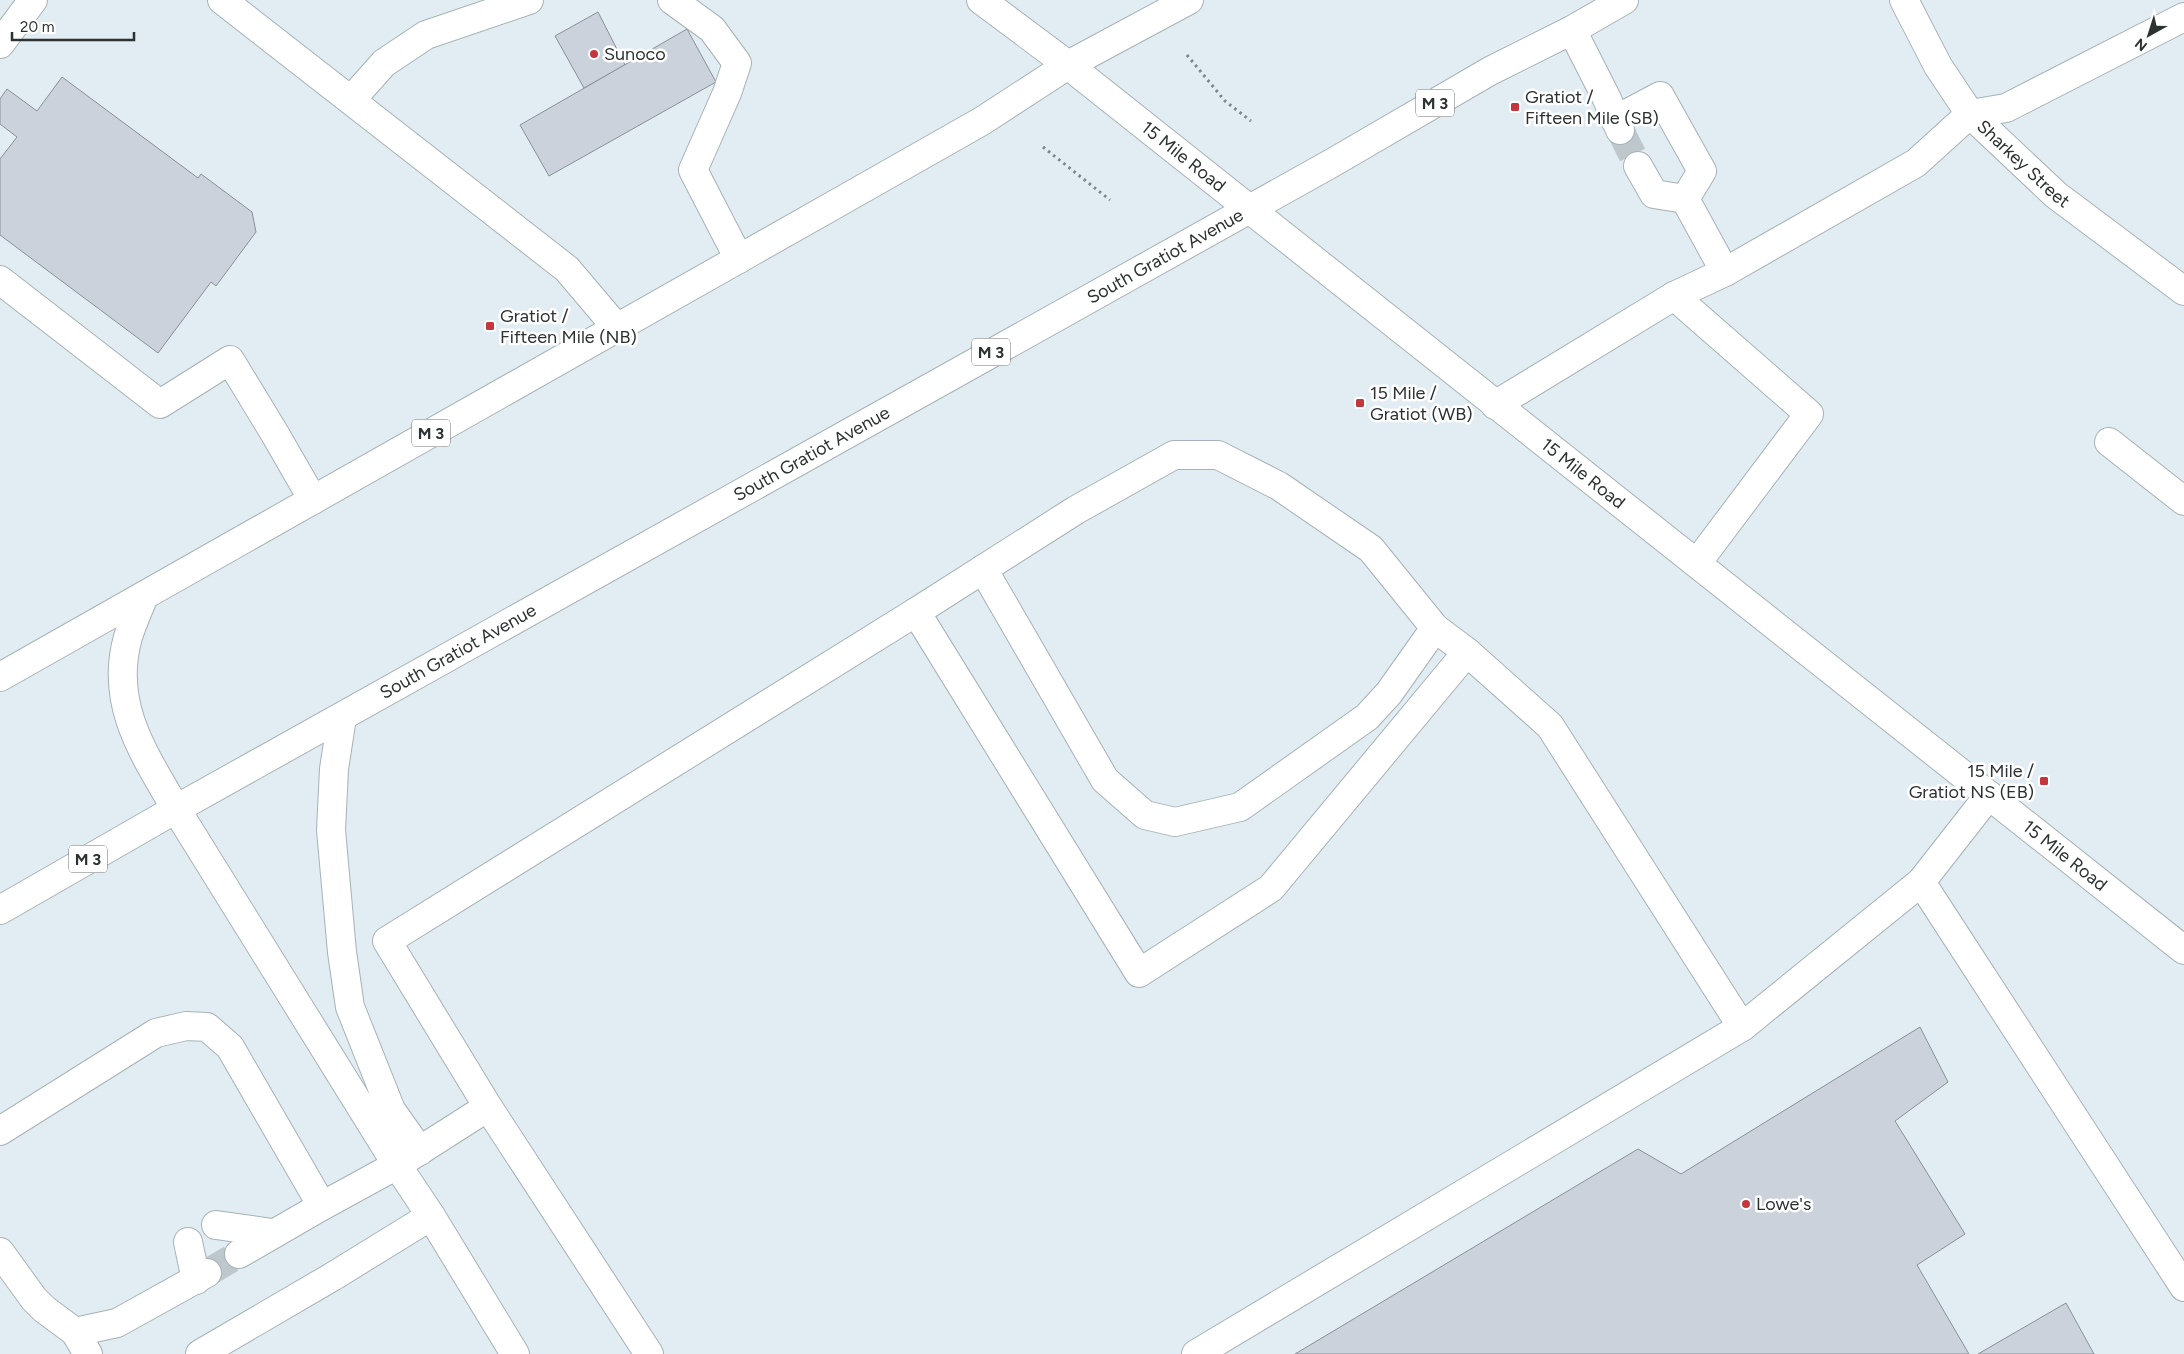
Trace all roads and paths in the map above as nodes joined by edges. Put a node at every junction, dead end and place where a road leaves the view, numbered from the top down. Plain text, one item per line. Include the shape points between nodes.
1 (33, 0) edge
2 (222, 0) edge
3 (529, 0) edge
4 (672, 0) edge
5 (982, 0) edge
6 (1188, 0) edge
7 (1624, 0) edge
8 (1904, 0) edge
9 (2184, 16) edge
10 (1572, 30) junction
11 (0, 44) edge
12 (1187, 55) dead end
13 (1068, 65) junction
14 (351, 100) junction
15 (1970, 114) junction
16 (1251, 121) dead end
17 (1042, 147) dead end
18 (1638, 166) tunnel mouth
19 (1685, 199) junction
20 (1110, 200) dead end
21 (1247, 209) junction
22 (739, 259) junction
23 (1725, 272) junction
24 (0, 280) edge
25 (2184, 292) edge
26 (1674, 296) junction
27 (617, 328) junction
28 (1495, 405) junction
29 (2109, 442) dead end
30 (313, 500) junction
31 (2184, 501) edge
32 (1697, 563) junction
33 (983, 569) junction
34 (143, 598) junction
35 (916, 612) junction
36 (1435, 628) junction
37 (1467, 652) junction
38 (1, 675) edge
39 (342, 717) junction
40 (1989, 795) junction
41 (176, 809) junction
42 (1921, 882) junction
43 (0, 910) edge
44 (2184, 950) edge
45 (1742, 1026) junction
46 (488, 1107) junction
47 (0, 1131) edge
48 (420, 1151) junction
49 (397, 1165) junction
50 (322, 1206) junction
51 (431, 1216) junction
52 (232, 1247) tunnel mouth
53 (0, 1252) edge
54 (201, 1269) tunnel mouth
55 (2184, 1287) edge
56 (82, 1343) edge
57 (200, 1354) edge
58 (515, 1354) edge
59 (648, 1354) edge
60 (1196, 1354) edge

1 - 11 main road
2 - 14 main road
3 - 14 main road via 426,35 384,63
4 - 22 main road via 712,29 737,62 693,170
5 - 13 main road, 15 Mile Road
6 - 13 main road, M 3
7 - 10 main road, South Gratiot Avenue / M 3
8 - 15 main road, Sharkey Street via 1938,66
9 - 15 main road via 2006,108
10 - 19 main road via 1618,125 1660,96 1702,171
10 - 21 main road, South Gratiot Avenue / M 3 via 1490,72
12 - 16 path via 1225,101
13 - 21 main road, 15 Mile Road
13 - 22 main road, M 3 via 982,121
14 - 27 main road via 567,269
15 - 23 main road via 1916,163
15 - 25 main road, Sharkey Street via 2056,195
17 - 20 path
18 - 19 main road via 1654,194
19 - 23 main road
21 - 28 main road, 15 Mile Road
21 - 39 main road, South Gratiot Avenue / M 3
22 - 27 main road, M 3
23 - 26 main road
24 - 30 main road via 160,404 230,360
26 - 28 main road
26 - 32 main road via 1809,414
27 - 30 main road, M 3
28 - 32 main road, 15 Mile Road
29 - 31 main road
30 - 34 main road, M 3
32 - 40 main road, 15 Mile Road
33 - 35 main road
33 - 36 main road via 1076,510 1174,455 1218,455 1279,486 1371,549
33 - 36 main road via 1104,780 1145,815 1175,822 1240,807 1367,717 1389,693
34 - 38 main road, M 3
34 - 41 main road via 128,639 122,680 127,716
35 - 37 main road via 1139,973 1272,888
35 - 46 main road via 387,941
36 - 37 main road
37 - 45 main road via 1550,726
39 - 41 main road, South Gratiot Avenue / M 3
39 - 48 main road via 330,830 350,1007 391,1110
40 - 42 main road
40 - 44 main road, 15 Mile Road
41 - 43 main road, South Gratiot Avenue / M 3
41 - 49 main road
42 - 45 main road
42 - 55 main road
45 - 60 main road
46 - 48 main road
46 - 59 main road
47 - 50 main road via 156,1033 186,1026 207,1027 230,1047
48 - 49 main road
49 - 50 main road
49 - 51 main road
50 - 52 main road via 272,1233
51 - 57 main road
51 - 58 main road
53 - 56 main road via 34,1299
54 - 56 main road

